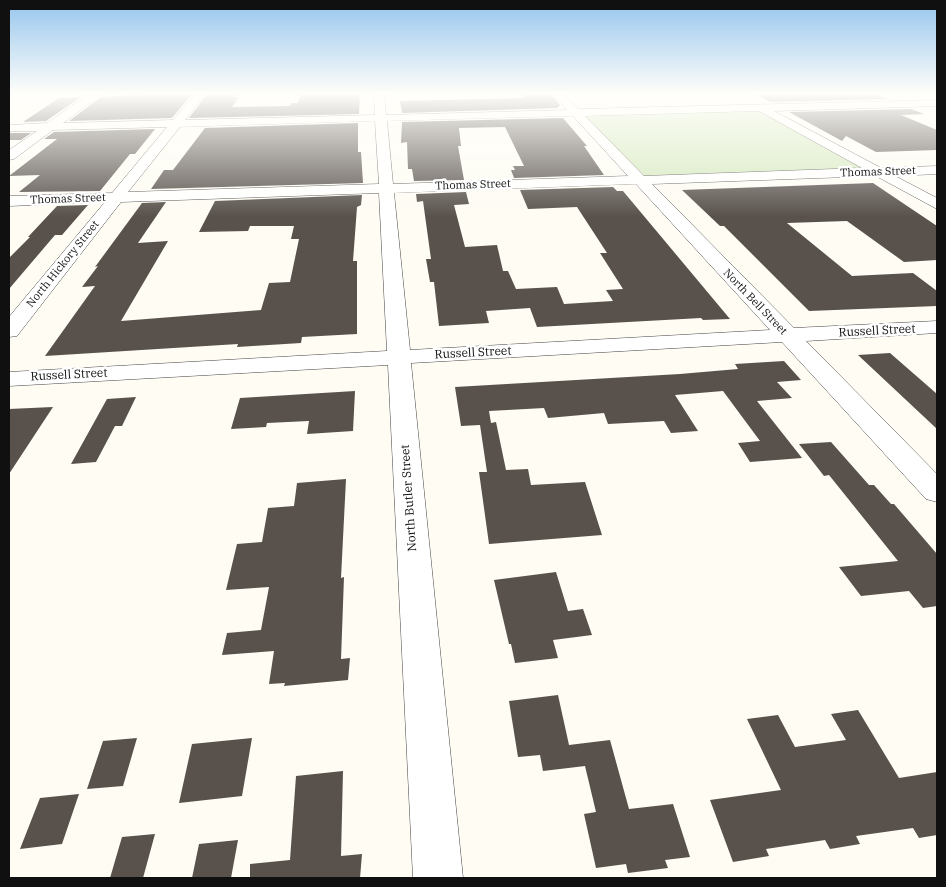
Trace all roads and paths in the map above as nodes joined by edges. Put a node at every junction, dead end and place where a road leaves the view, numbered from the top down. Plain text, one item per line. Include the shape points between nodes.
1 (40, 134) edge
2 (167, 134) edge
3 (382, 134) edge
4 (594, 134) edge
5 (808, 134) edge
6 (9, 156) edge
7 (937, 170) edge
8 (877, 172) junction
9 (638, 180) junction
10 (387, 188) junction
11 (116, 197) junction
12 (9, 201) edge
13 (937, 204) edge
14 (937, 327) edge
15 (9, 331) edge
16 (788, 336) junction
17 (399, 357) junction
18 (9, 379) edge
19 (937, 492) edge
20 (438, 878) edge

1 - 6 street
2 - 11 street, North Hickory Street
3 - 10 street, North Butler Street
4 - 9 street, North Bell Street
5 - 8 street
7 - 8 street, Thomas Street
8 - 9 street, Thomas Street
8 - 13 street
9 - 10 street, Thomas Street
9 - 16 street, North Bell Street
10 - 11 street, Thomas Street
10 - 17 street, North Butler Street
11 - 12 street, Thomas Street
11 - 15 street, North Hickory Street
14 - 16 street, Russell Street
16 - 17 street, Russell Street
16 - 19 street, North Bell Street
17 - 18 street, Russell Street
17 - 20 street, North Butler Street

